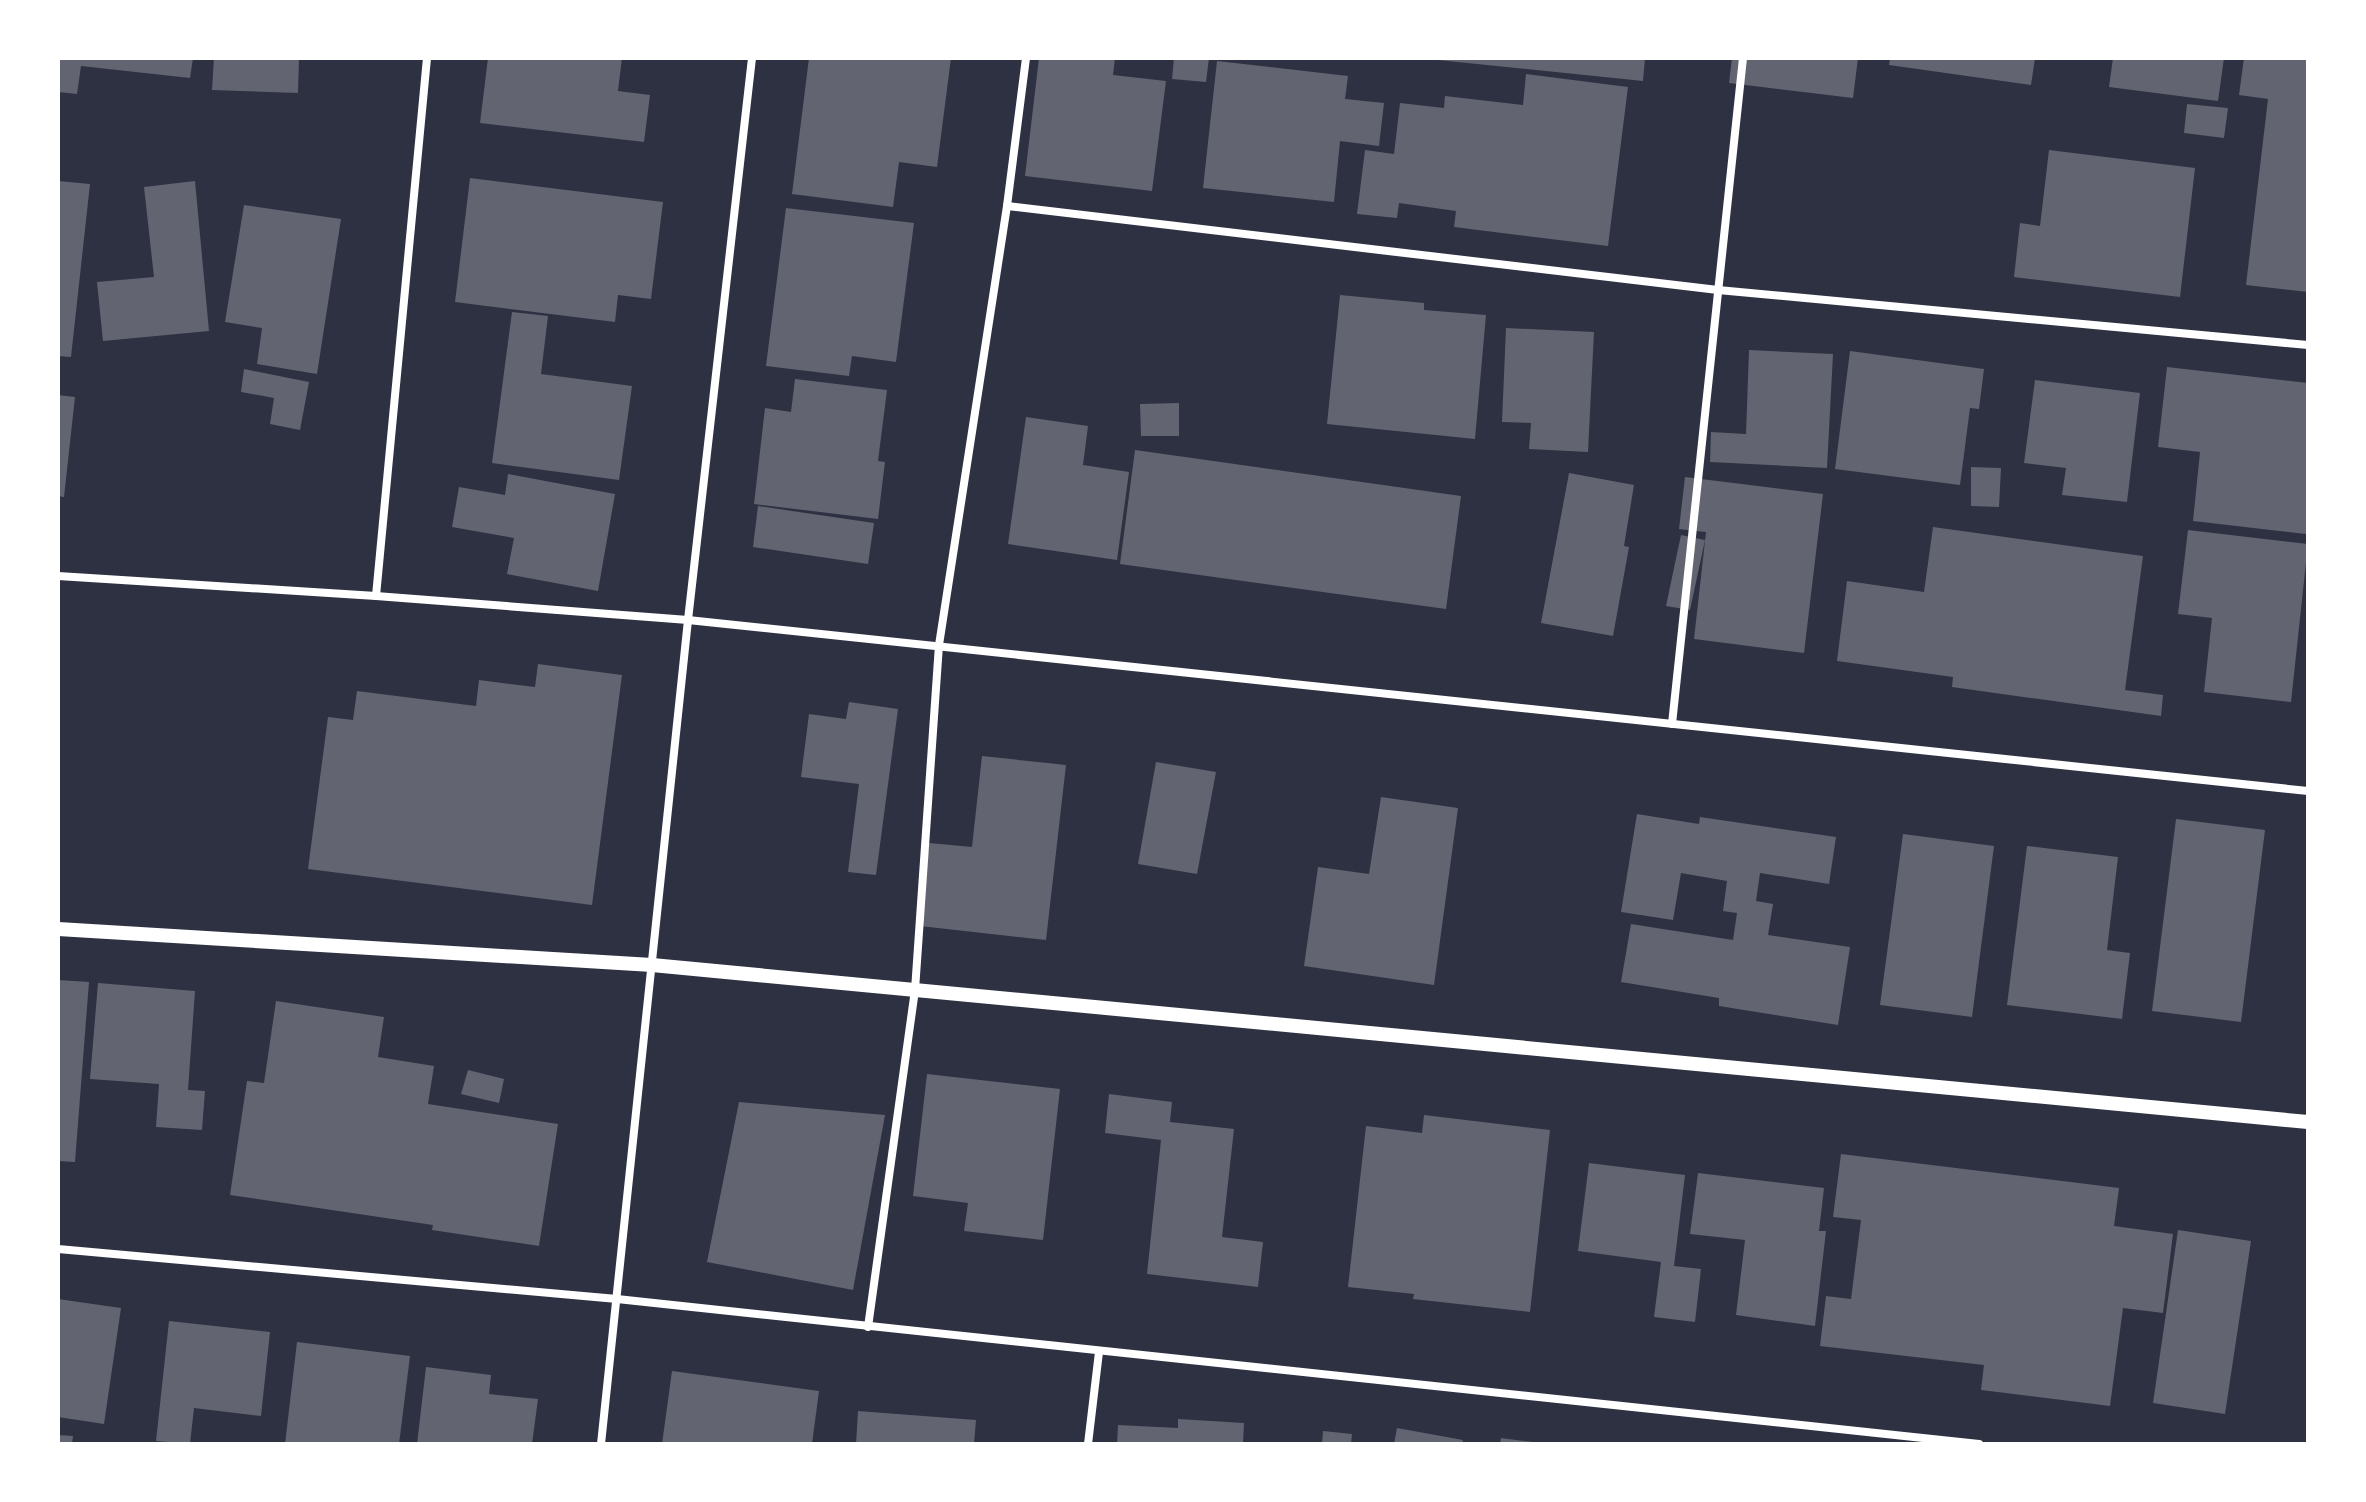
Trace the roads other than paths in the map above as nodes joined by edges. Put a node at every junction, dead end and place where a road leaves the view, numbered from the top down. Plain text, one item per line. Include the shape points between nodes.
1 (427, 58) edge
2 (752, 58) edge
3 (1026, 58) edge
4 (1743, 58) edge
5 (1007, 206) junction
6 (1718, 290) junction
7 (2308, 345) edge
8 (58, 576) edge
9 (376, 596) junction
10 (688, 620) junction
11 (939, 645) junction
12 (1672, 724) junction
13 (2308, 791) edge
14 (58, 929) edge
15 (652, 965) junction
16 (915, 990) junction
17 (2308, 1122) edge
18 (58, 1249) edge
19 (617, 1299) junction
20 (868, 1327) junction
21 (1099, 1352) junction
22 (601, 1444) edge
23 (1088, 1444) edge
24 (1979, 1444) edge

1 - 9 street
2 - 10 street
3 - 5 street
4 - 6 street
5 - 6 street
5 - 11 street
6 - 7 street
6 - 12 street
8 - 9 street
9 - 10 street
10 - 11 street
10 - 15 street
11 - 12 street
11 - 16 street
12 - 13 street
14 - 15 street
15 - 16 street
15 - 19 street
16 - 17 street
16 - 20 street
18 - 19 street
19 - 20 street
19 - 22 street
20 - 21 street
21 - 23 street
21 - 24 street

